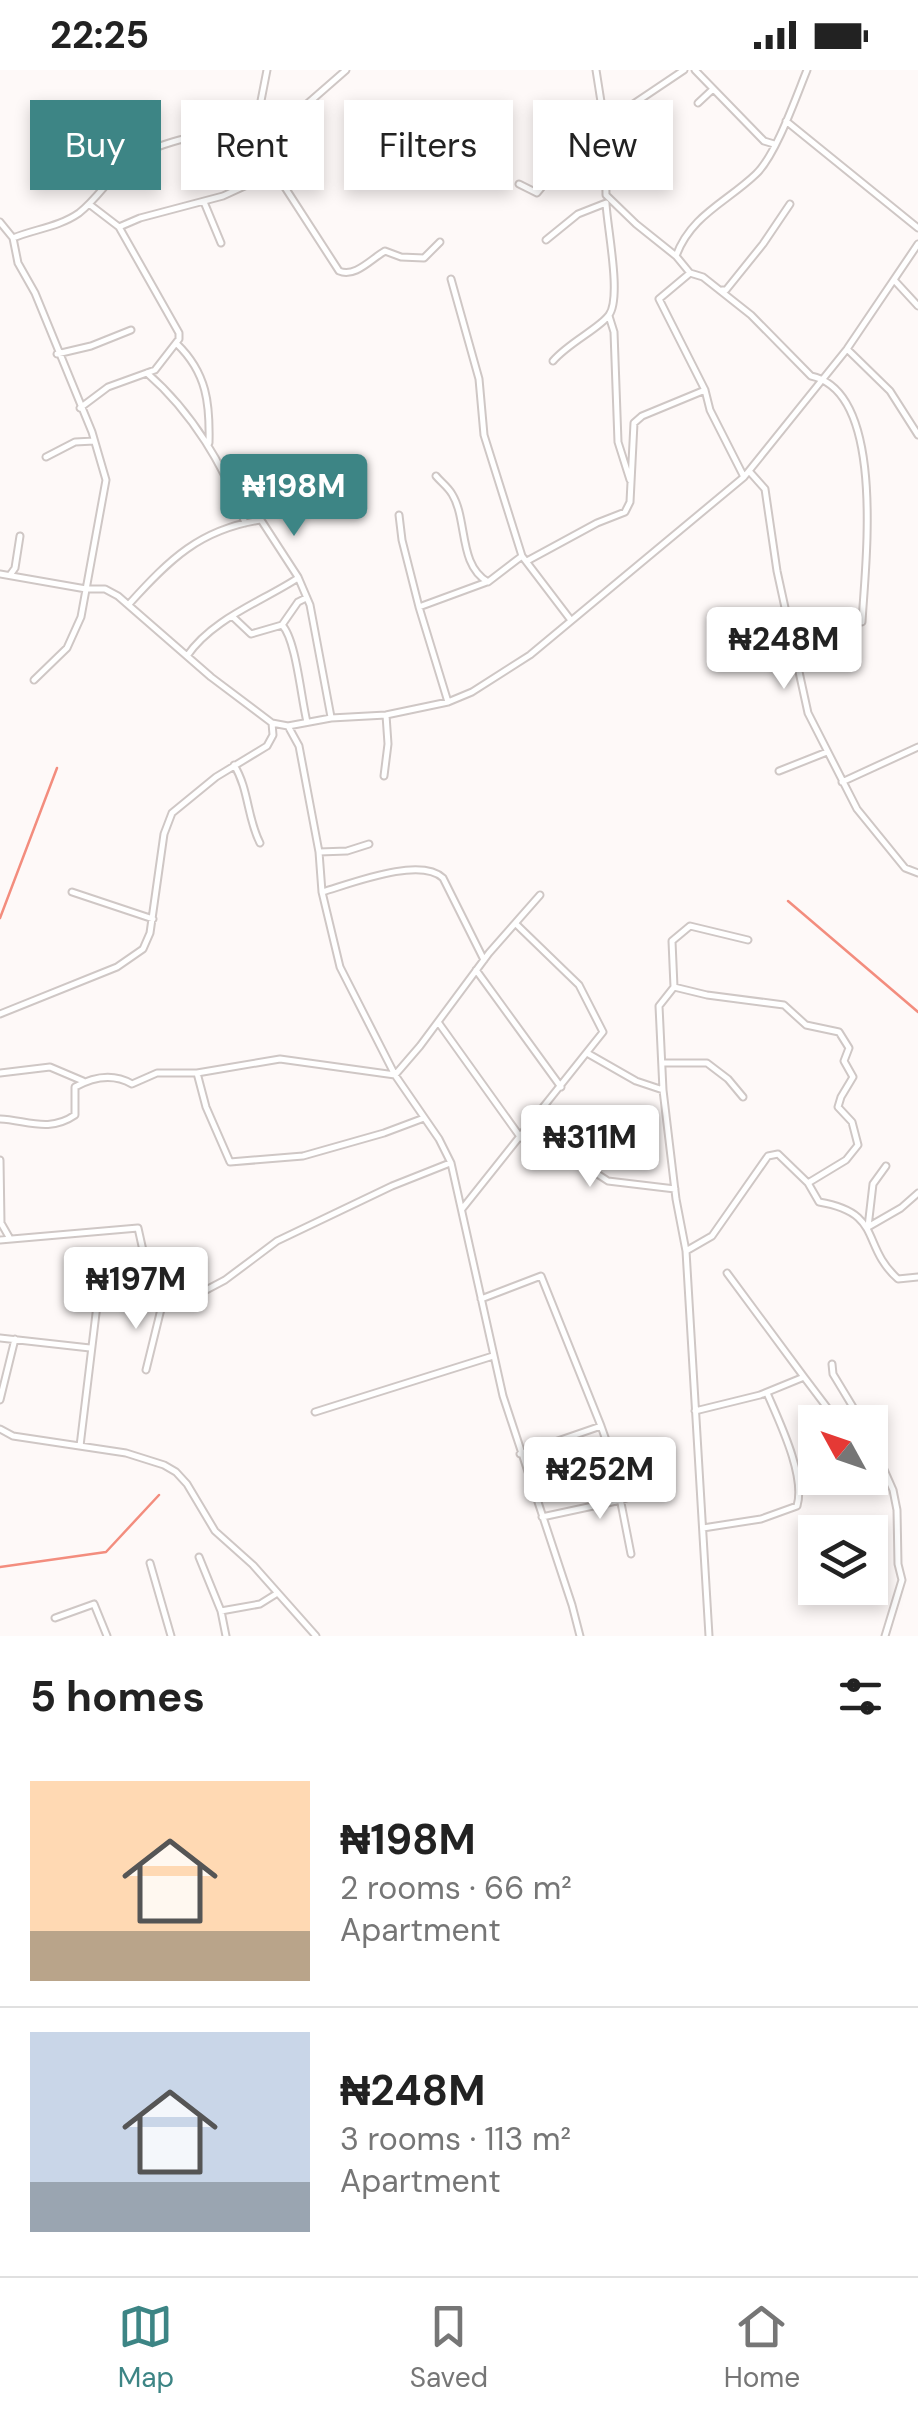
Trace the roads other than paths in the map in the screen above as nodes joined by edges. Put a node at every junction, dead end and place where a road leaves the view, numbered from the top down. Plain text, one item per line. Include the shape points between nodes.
1 (267, 70) edge
2 (346, 70) edge
3 (596, 70) edge
4 (684, 70) edge
5 (694, 70) edge
6 (807, 70) edge
7 (713, 89) junction
8 (261, 100) edge
9 (312, 100) edge
10 (601, 100) edge
11 (638, 100) edge
12 (698, 103) dead end
13 (786, 121) junction
14 (181, 139) edge
15 (774, 144) junction
16 (519, 184) dead end
17 (232, 190) edge
18 (287, 190) edge
19 (540, 190) edge
20 (599, 190) edge
21 (606, 190) edge
22 (606, 199) junction
23 (204, 202) junction
24 (90, 204) junction
25 (790, 204) dead end
26 (0, 222) edge
27 (120, 227) junction
28 (918, 228) edge
29 (0, 230) edge
30 (10, 230) junction
31 (13, 238) junction
32 (546, 240) dead end
33 (221, 242) dead end
34 (440, 242) dead end
35 (918, 244) edge
36 (676, 256) junction
37 (690, 273) junction
38 (451, 279) dead end
39 (895, 280) junction
40 (719, 290) junction
41 (918, 306) edge
42 (609, 316) junction
43 (131, 330) dead end
44 (177, 344) junction
45 (847, 349) junction
46 (57, 354) junction
47 (553, 361) dead end
48 (147, 373) junction
49 (824, 378) junction
50 (705, 390) junction
51 (80, 408) junction
52 (918, 435) edge
53 (94, 440) junction
54 (209, 446) junction
55 (46, 457) dead end
56 (746, 474) junction
57 (436, 476) dead end
58 (631, 482) junction
59 (399, 515) dead end
60 (245, 523) junction
61 (20, 536) dead end
62 (525, 559) junction
63 (4, 575) edge
64 (298, 577) junction
65 (0, 582) edge
66 (488, 582) junction
67 (86, 589) junction
68 (308, 598) junction
69 (130, 603) junction
70 (419, 607) junction
71 (232, 616) junction
72 (570, 619) junction
73 (862, 622) dead end
74 (282, 625) junction
75 (187, 656) junction
76 (34, 680) dead end
77 (448, 702) junction
78 (386, 716) junction
79 (331, 718) junction
80 (307, 722) junction
81 (272, 724) junction
82 (288, 726) junction
83 (918, 747) edge
84 (828, 752) junction
85 (234, 765) junction
86 (778, 770) dead end
87 (384, 776) dead end
88 (842, 782) junction
89 (260, 844) dead end
90 (369, 844) dead end
91 (319, 852) junction
92 (918, 873) edge
93 (72, 892) dead end
94 (322, 892) junction
95 (540, 896) dead end
96 (152, 919) junction
97 (515, 923) junction
98 (748, 940) dead end
99 (484, 960) junction
100 (476, 970) junction
101 (674, 987) junction
102 (0, 1014) edge
103 (438, 1022) junction
104 (586, 1052) junction
105 (662, 1062) junction
106 (0, 1073) edge
107 (198, 1073) junction
108 (395, 1075) junction
109 (86, 1082) junction
110 (561, 1087) junction
111 (663, 1090) junction
112 (743, 1097) dead end
113 (625, 1115) dead end
114 (424, 1118) junction
115 (0, 1120) edge
116 (527, 1128) junction
117 (521, 1138) junction
118 (0, 1160) edge
119 (450, 1163) junction
120 (582, 1166) junction
121 (886, 1166) dead end
122 (808, 1183) junction
123 (675, 1189) junction
124 (918, 1193) edge
125 (462, 1209) junction
126 (868, 1226) junction
127 (9, 1237) junction
128 (0, 1240) edge
129 (686, 1251) junction
130 (101, 1272) dead end
131 (727, 1272) dead end
132 (918, 1277) edge
133 (481, 1299) junction
134 (162, 1306) junction
135 (0, 1338) edge
136 (14, 1340) junction
137 (90, 1348) junction
138 (493, 1356) junction
139 (832, 1364) dead end
140 (146, 1370) dead end
141 (804, 1377) junction
142 (767, 1393) junction
143 (0, 1400) edge
144 (825, 1405) edge
145 (852, 1405) edge
146 (695, 1411) junction
147 (315, 1412) dead end
148 (601, 1426) junction
149 (0, 1428) edge
150 (80, 1446) junction
151 (520, 1454) junction
152 (888, 1479) edge
153 (647, 1490) dead end
154 (621, 1500) junction
155 (542, 1518) junction
156 (703, 1528) junction
157 (631, 1554) dead end
158 (199, 1557) dead end
159 (150, 1562) dead end
160 (276, 1594) junction
161 (221, 1611) junction
162 (55, 1618) dead end
163 (107, 1636) edge
164 (170, 1636) edge
165 (226, 1636) edge
166 (316, 1636) edge
167 (580, 1636) edge
168 (709, 1636) edge
169 (885, 1636) edge

1 - 8 street
2 - 9 street
3 - 10 street
4 - 11 street
5 - 7 street
6 - 13 street
7 - 12 street
7 - 15 street
13 - 15 street
13 - 28 street
14 - 24 street via 122,166
15 - 36 street via 760,172 705,212
16 - 19 street
17 - 23 street
18 - 34 street via 346,274 384,251 424,258
20 - 22 street
21 - 22 street
22 - 32 street
22 - 36 street
22 - 42 street via 613,274
23 - 27 street
23 - 33 street
24 - 27 street
24 - 31 street via 56,225
25 - 40 street via 741,272
26 - 30 street
27 - 44 street via 179,333
29 - 30 street
30 - 31 street
31 - 46 street
35 - 39 street
36 - 37 street
37 - 40 street
37 - 50 street via 659,299
38 - 62 street via 479,380 484,434
39 - 41 street
39 - 45 street
40 - 49 street via 811,376
42 - 47 street
42 - 58 street via 618,442
43 - 46 street
44 - 48 street
44 - 54 street via 210,403
45 - 49 street
45 - 52 street via 890,390
46 - 51 street
48 - 51 street via 108,387
48 - 54 street via 172,394
49 - 56 street
49 - 73 street via 840,392 863,450 868,513
50 - 56 street
50 - 58 street via 636,420
51 - 53 street
53 - 55 street
53 - 67 street via 106,480
54 - 60 street
56 - 72 street
56 - 84 street via 765,488 798,678
57 - 66 street via 452,493 476,572
58 - 62 street via 625,512
59 - 70 street
60 - 64 street via 261,520
60 - 69 street via 168,560
61 - 63 street via 15,568
62 - 66 street
62 - 72 street
63 - 65 street
63 - 67 street
64 - 68 street
64 - 71 street
66 - 70 street
67 - 69 street via 104,589
67 - 76 street via 67,648
68 - 74 street
68 - 79 street
69 - 75 street
70 - 77 street
71 - 74 street via 252,634
71 - 75 street via 199,638
72 - 77 street via 507,672
74 - 80 street via 294,649
75 - 81 street
77 - 78 street
78 - 79 street
78 - 87 street
79 - 80 street
80 - 82 street
81 - 82 street
81 - 85 street via 270,742
82 - 91 street via 299,746
83 - 88 street
84 - 86 street
84 - 88 street
85 - 89 street
85 - 96 street via 172,812
88 - 92 street via 905,868
90 - 91 street
91 - 94 street
93 - 96 street
94 - 99 street via 414,868 437,872
94 - 108 street via 340,967
95 - 97 street
96 - 102 street via 144,949 128,962
97 - 99 street
97 - 104 street via 580,985 603,1032
98 - 101 street via 690,926 672,940
99 - 100 street
100 - 103 street
100 - 110 street
101 - 105 street via 660,1006
101 - 122 street via 784,1005 806,1025 844,1037 844,1061 854,1077 838,1108 852,1122 858,1145
103 - 108 street
103 - 117 street
104 - 110 street
104 - 111 street
105 - 111 street
105 - 112 street via 707,1063
106 - 109 street via 60,1068
107 - 108 street via 280,1059
107 - 109 street via 156,1073 132,1084 116,1078
107 - 114 street via 230,1162 303,1156
108 - 114 street
109 - 115 street via 73,1090 76,1112 65,1122
110 - 116 street
111 - 123 street
113 - 120 street
114 - 119 street
116 - 117 street
116 - 120 street
117 - 125 street
118 - 127 street via 1,1222
119 - 125 street
119 - 134 street via 276,1241 225,1280
120 - 123 street via 608,1181
121 - 126 street via 872,1184
122 - 126 street via 819,1202 857,1214
122 - 129 street via 778,1154 768,1156 712,1236
123 - 129 street
124 - 126 street
125 - 133 street
126 - 132 street via 884,1266 898,1279
127 - 128 street
127 - 134 street via 138,1228 153,1295
129 - 146 street
130 - 137 street
131 - 141 street
133 - 138 street
133 - 148 street via 542,1276
134 - 140 street
135 - 136 street
136 - 137 street
136 - 143 street
137 - 150 street
138 - 147 street
138 - 151 street
139 - 145 street
141 - 142 street
141 - 144 street
142 - 146 street
142 - 156 street via 798,1472 797,1506
146 - 156 street
148 - 151 street
148 - 154 street
149 - 150 street
150 - 160 street via 176,1472 215,1531
151 - 155 street
152 - 169 street via 898,1510 902,1580
153 - 154 street
154 - 155 street
154 - 157 street
155 - 167 street
156 - 168 street
158 - 161 street
159 - 164 street
160 - 161 street
160 - 166 street
161 - 165 street
162 - 163 street via 94,1604

